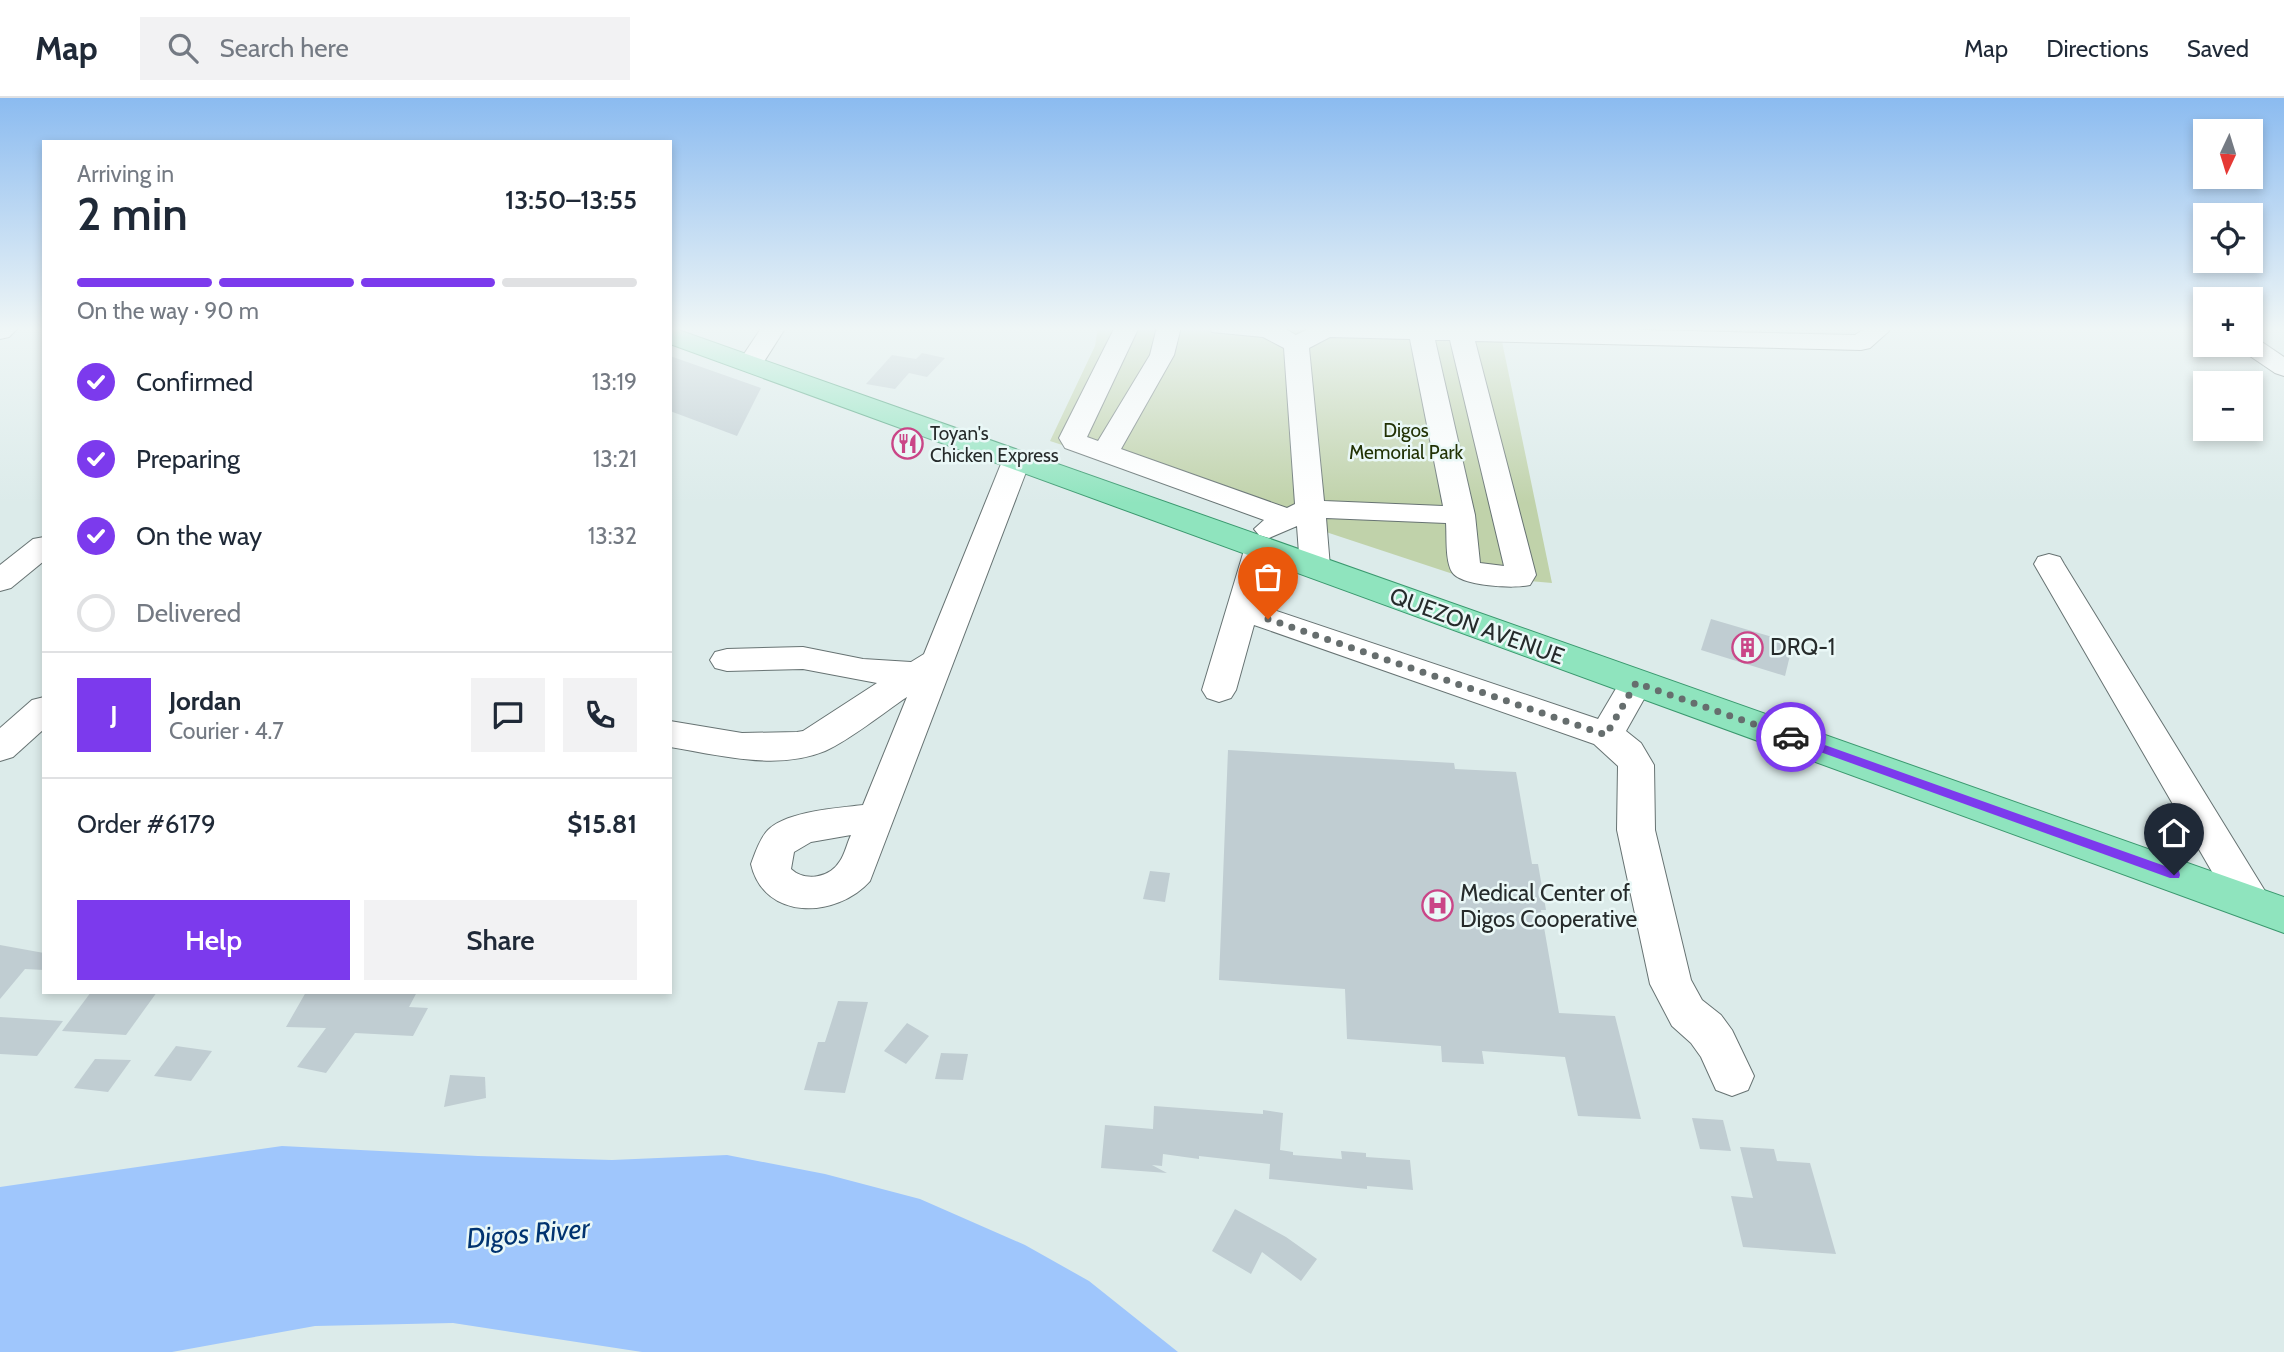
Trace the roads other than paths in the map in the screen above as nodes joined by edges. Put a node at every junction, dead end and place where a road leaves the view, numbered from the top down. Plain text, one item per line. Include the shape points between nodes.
1 (813, 386) edge
2 (1099, 386) edge
3 (1144, 386) edge
4 (1296, 386) edge
5 (1433, 386) edge
6 (1474, 386) edge
7 (1105, 453) junction
8 (1017, 459) junction
9 (1298, 514) junction
10 (1460, 515) junction
11 (1253, 544) junction
12 (42, 549) edge
13 (2049, 564) dead end
14 (1315, 567) junction
15 (0, 582) edge
16 (1242, 610) junction
17 (727, 660) dead end
18 (926, 668) junction
19 (1636, 683) junction
20 (1219, 690) dead end
21 (42, 711) edge
22 (672, 734) edge
23 (1606, 735) junction
24 (0, 748) edge
25 (876, 817) dead end
26 (2251, 903) junction
27 (2284, 915) edge
28 (1732, 1076) dead end

1 - 8 main road, QUEZON AVENUE
2 - 7 street via 1073,438
3 - 7 street
4 - 9 street
5 - 10 street
6 - 10 street via 1521,575 1465,569
7 - 9 street
8 - 11 main road, QUEZON AVENUE
8 - 18 street
9 - 10 street
9 - 11 street
9 - 14 street
11 - 14 main road, QUEZON AVENUE
11 - 16 street
12 - 15 street
13 - 26 street
14 - 19 main road, QUEZON AVENUE
16 - 20 street
16 - 23 street
17 - 18 street via 803,658 863,671
18 - 22 street via 814,741 797,747 745,746
18 - 25 street
19 - 23 street
19 - 26 main road, QUEZON AVENUE
21 - 24 street
23 - 28 street via 1628,752 1636,765 1636,830 1671,984 1687,1013 1717,1044
26 - 27 main road, QUEZON AVENUE

